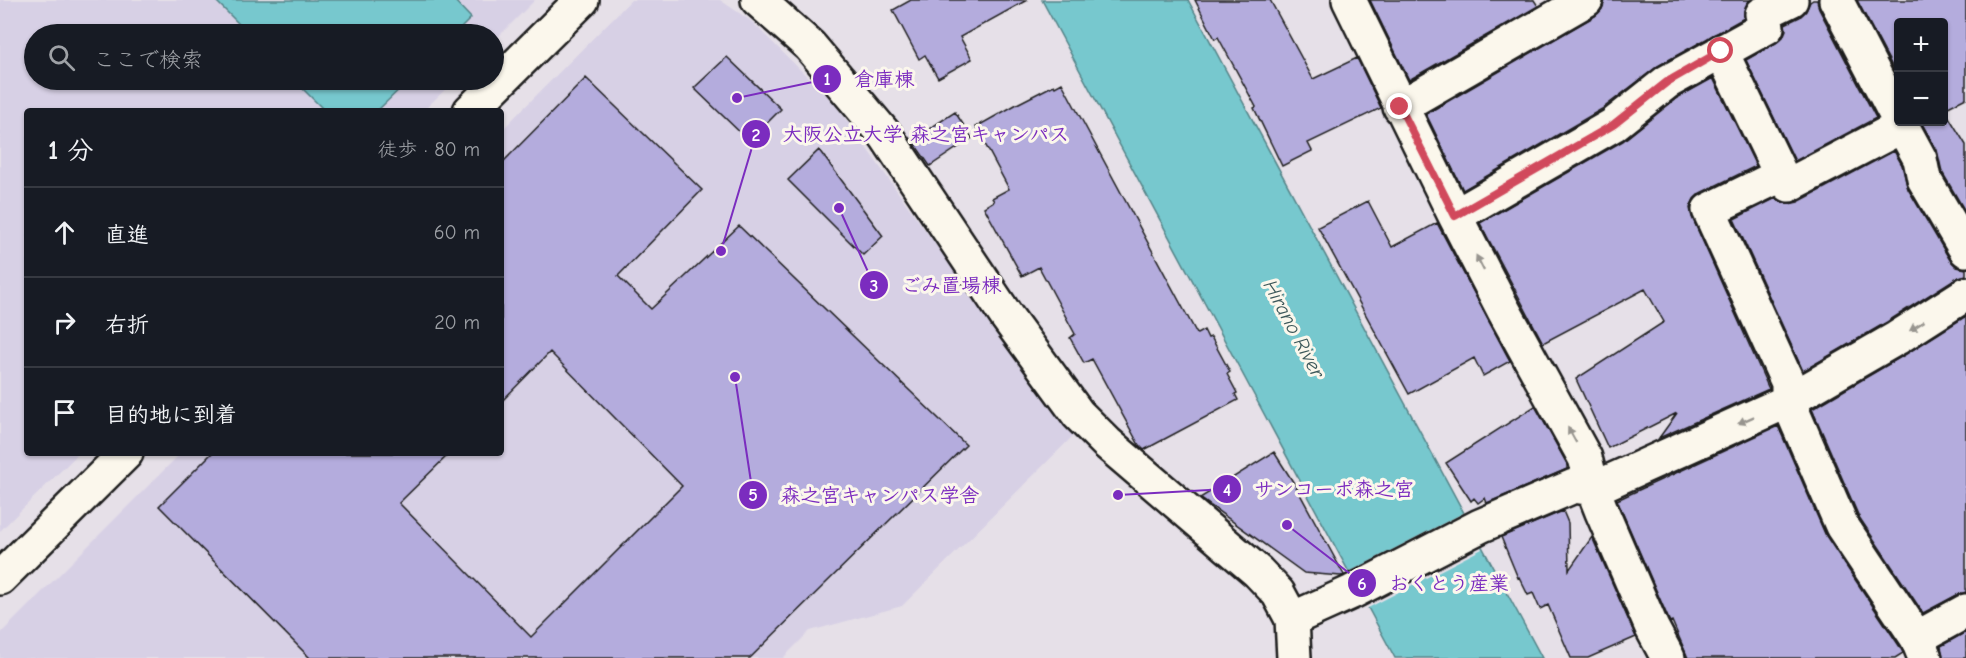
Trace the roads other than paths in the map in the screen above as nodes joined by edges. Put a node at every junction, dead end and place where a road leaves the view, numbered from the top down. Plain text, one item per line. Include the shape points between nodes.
1 (582, 0) edge
2 (758, 0) edge
3 (1348, 0) edge
4 (1586, 0) edge
5 (1791, 0) edge
6 (1836, 0) edge
7 (1721, 51) junction
8 (504, 77) edge
9 (491, 90) edge
10 (1400, 107) junction
11 (473, 108) edge
12 (1894, 111) edge
13 (1894, 125) edge
14 (1902, 126) edge
15 (1781, 175) junction
16 (1455, 216) junction
17 (1966, 250) edge
18 (1966, 294) edge
19 (1788, 401) junction
20 (123, 456) edge
21 (1593, 489) junction
22 (0, 578) edge
23 (1966, 611) edge
24 (1292, 619) junction
25 (1921, 648) edge
26 (1294, 658) edge
27 (1668, 658) edge

1 - 8 street
2 - 24 street via 810,46 886,136 1077,414 1258,572 1278,593
3 - 10 street
4 - 10 street
5 - 7 street via 1762,14 1767,27
6 - 12 street
7 - 15 street
7 - 16 street via 1667,82 1613,125
9 - 11 street
10 - 16 street
13 - 15 street via 1789,185
14 - 17 street via 1920,159 1924,179
15 - 19 street via 1709,210 1788,383
21 -> 16 street via 1585,458
18 -> 19 street
19 -> 21 street
19 - 25 street via 1842,526
20 - 22 street
21 - 24 street via 1574,486 1479,526
21 - 27 street
23 - 25 street
24 - 26 street

